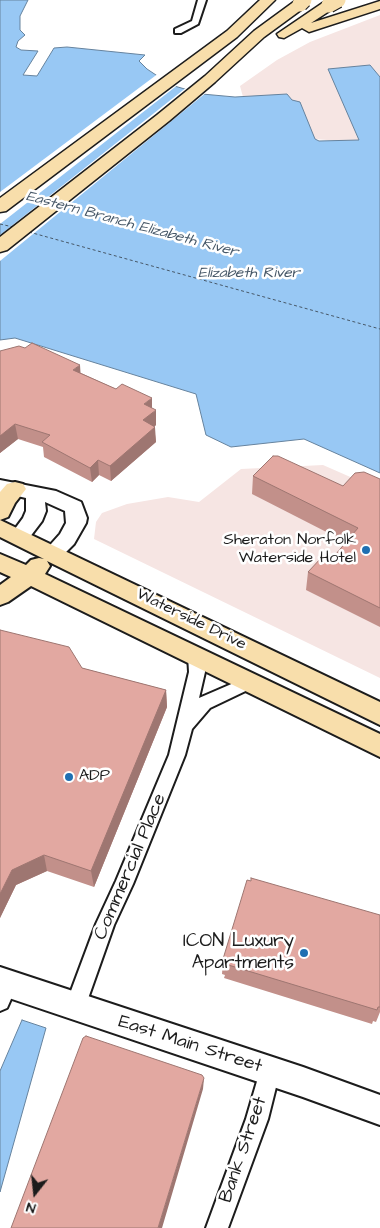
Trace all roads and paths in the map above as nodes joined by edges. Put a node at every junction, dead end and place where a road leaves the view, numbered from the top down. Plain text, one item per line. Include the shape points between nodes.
1 (202, 0) edge
2 (255, 0) edge
3 (268, 0) edge
4 (357, 0) edge
5 (300, 1) edge
6 (334, 3) edge
7 (380, 5) edge
8 (178, 31) dead end
9 (261, 47) junction
10 (212, 48) junction
11 (210, 79) junction
12 (0, 207) edge
13 (0, 246) edge
14 (9, 497) edge
15 (10, 533) edge
16 (53, 553) junction
17 (0, 558) edge
18 (0, 562) edge
19 (29, 575) junction
20 (0, 596) edge
21 (196, 655) junction
22 (250, 682) junction
23 (380, 714) edge
24 (185, 727) junction
25 (380, 746) edge
26 (3, 988) edge
27 (75, 1007) junction
28 (270, 1071) junction
29 (380, 1110) edge
30 (217, 1228) edge

1 - 8 street via 195,22
2 - 10 highway
3 - 10 highway
4 - 5 highway
5 - 11 highway
6 - 9 highway
7 - 9 highway
9 - 11 highway
10 - 12 highway
11 - 13 highway
14 - 15 street via 36,511 32,521
14 - 16 street via 62,500 76,510 74,528
15 - 16 main road, Waterside Drive
15 - 17 main road
16 - 19 main road
16 - 23 main road, Waterside Drive
18 - 19 main road, Waterside Drive
19 - 20 main road
19 - 21 main road, Waterside Drive
21 - 22 main road, Waterside Drive
21 - 24 street, Commercial Place via 197,672
22 - 24 street, Commercial Place via 204,704
22 - 25 main road, Waterside Drive
24 - 27 street, Commercial Place via 177,756 105,924
26 - 27 street, East Main Street
27 - 28 street, East Main Street
28 - 29 street, East Main Street
28 - 30 street, Bank Street via 257,1120

